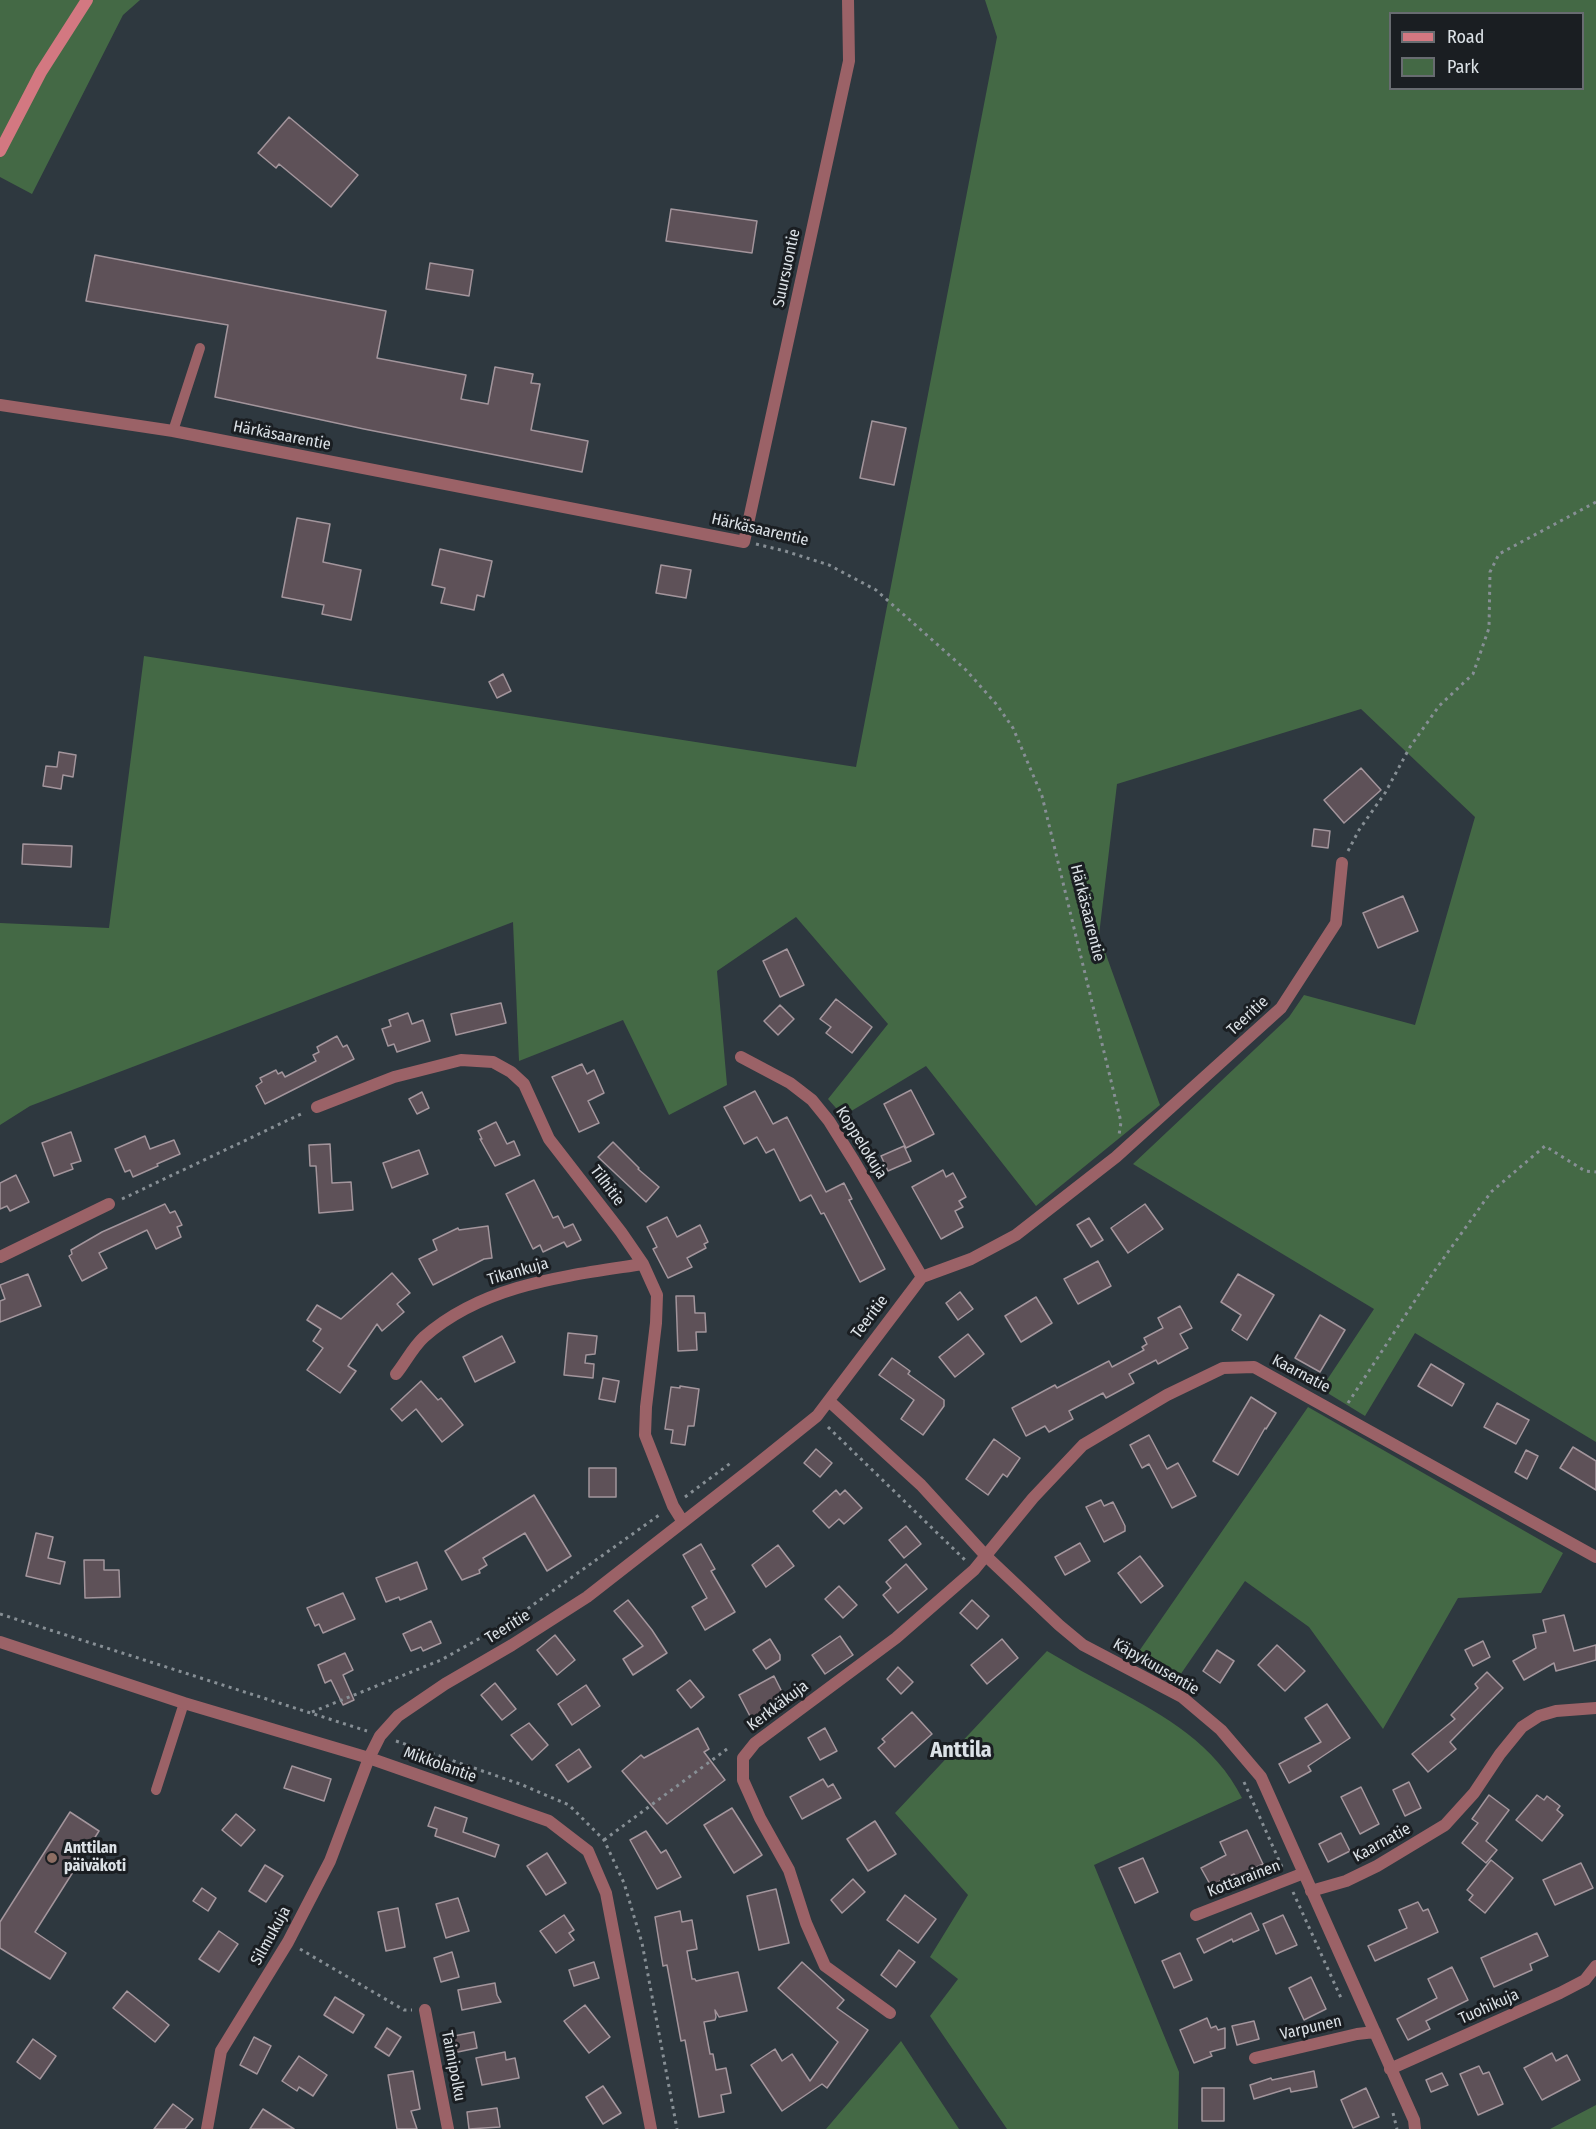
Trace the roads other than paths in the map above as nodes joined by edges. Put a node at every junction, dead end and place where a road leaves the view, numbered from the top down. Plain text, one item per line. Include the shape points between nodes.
1 (87, 0) edge
2 (848, 0) edge
3 (0, 151) edge
4 (200, 348) dead end
5 (0, 405) edge
6 (173, 431) junction
7 (744, 542) joint
8 (1342, 863) road end
9 (741, 1057) dead end
10 (316, 1107) road end
11 (110, 1204) road end
12 (0, 1257) edge
13 (643, 1264) junction
14 (922, 1277) junction
15 (396, 1374) dead end
16 (829, 1401) junction
17 (683, 1522) junction
18 (986, 1556) junction
19 (1596, 1557) edge
20 (0, 1642) edge
21 (184, 1703) junction
22 (1596, 1708) edge
23 (369, 1758) junction
24 (156, 1790) dead end
25 (1304, 1873) junction
26 (1311, 1891) junction
27 (1196, 1915) dead end
28 (1596, 1966) edge
29 (425, 2010) road end
30 (890, 2013) dead end
31 (1375, 2032) junction
32 (1255, 2058) dead end
33 (1390, 2068) junction
34 (207, 2129) edge
35 (448, 2129) edge
36 (651, 2129) edge
37 (1415, 2129) edge

1 - 3 street via 41,72
2 - 7 street, Suursuontie via 849,61
4 - 6 lane
5 - 6 street, Härkäsaarentie
6 - 7 street, Härkäsaarentie
8 - 14 street, Teeritie via 1336,923 1281,1008 1116,1157 1016,1235 971,1259
9 - 14 street, Koppelokuja via 790,1083 812,1100 854,1161
10 - 13 street, Tilhitie via 394,1077 460,1060 493,1062 524,1084 549,1139
11 - 12 street
13 - 15 street, Tikankuja via 564,1276 501,1292 458,1312 422,1339
13 - 17 street, Tilhitie via 657,1295 645,1436
14 - 16 street, Teeritie
16 - 17 street, Teeritie via 816,1416
16 - 18 street, Käpykuusentie via 921,1485
17 - 23 street, Teeritie via 587,1597 398,1716 380,1736
18 - 19 street, Kaarnatie via 1083,1445 1167,1395 1223,1368 1254,1367
18 - 25 street, Käpykuusentie via 1083,1645 1182,1697 1221,1730 1261,1777
18 - 30 street, Kerkkäkuja via 896,1638 755,1743 743,1758 742,1780 789,1870 825,1966
20 - 21 street, Mikkolantie
21 - 23 street, Mikkolantie
21 - 24 lane
22 - 26 street, Kaarnatie via 1539,1716 1522,1727 1474,1793 1445,1825 1377,1866 1346,1881
23 - 34 street, Silmukuja via 330,1861 288,1942 221,2051
23 - 36 street, Mikkolantie via 549,1821 588,1851 606,1893
25 - 26 street, Käpykuusentie
25 - 27 street, Kottarainen
26 - 31 street, Käpykuusentie
28 - 33 street, Tuohikuja via 1585,1980 1560,1993
29 - 35 street, Taimipolku
31 - 32 street, Varpunen
31 - 33 street, Käpykuusentie
33 - 37 street, Käpykuusentie

